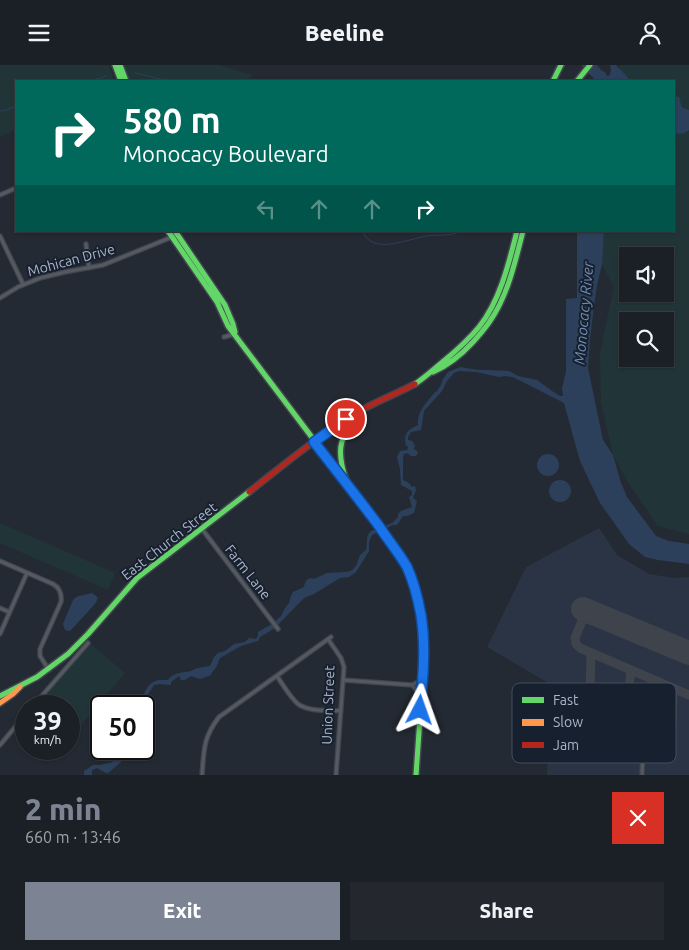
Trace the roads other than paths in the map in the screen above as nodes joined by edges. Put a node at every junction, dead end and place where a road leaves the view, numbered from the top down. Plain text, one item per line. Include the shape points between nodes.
1 (115, 65) edge
2 (120, 65) edge
3 (561, 65) edge
4 (590, 65) edge
5 (121, 80) edge
6 (126, 80) edge
7 (554, 80) edge
8 (578, 80) edge
9 (15, 188) edge
10 (0, 195) edge
11 (517, 232) edge
12 (523, 232) edge
13 (175, 234) edge
14 (0, 236) edge
15 (86, 243) dead end
16 (89, 268) junction
17 (23, 284) junction
18 (0, 298) edge
19 (235, 333) junction
20 (224, 337) dead end
21 (432, 373) junction
22 (365, 408) junction
23 (314, 442) junction
24 (348, 486) junction
25 (202, 529) junction
26 (0, 561) edge
27 (27, 573) junction
28 (0, 608) edge
29 (9, 612) junction
30 (278, 629) dead end
31 (0, 634) edge
32 (88, 643) dead end
33 (48, 669) junction
34 (277, 676) junction
35 (422, 679) junction
36 (343, 680) junction
37 (23, 685) junction
38 (412, 685) junction
39 (43, 695) edge
40 (422, 695) junction
41 (0, 696) edge
42 (0, 703) edge
43 (341, 711) junction
44 (15, 727) edge
45 (0, 745) edge
46 (202, 775) edge
47 (336, 775) edge
48 (416, 775) edge

1 - 5 main road
2 - 6 main road
3 - 7 main road
4 - 8 main road
9 - 10 street
11 - 21 main road via 506,274 490,310 469,338
12 - 21 main road via 506,289 484,331 446,367
13 - 16 street, Mohican Drive via 111,262
13 - 19 main road via 217,302 228,327
14 - 17 street
15 - 16 street
16 - 17 street, Mohican Drive
17 - 18 street, Mohican Drive
19 - 20 street
19 - 23 main road
21 - 22 main road, East Church Street via 410,388
22 - 23 main road, East Church Street
22 - 24 main road via 344,433 340,444 340,459
23 - 24 main road
23 - 25 main road, East Church Street
24 - 35 main road via 407,568 423,629
25 - 30 street, Farm Lane
25 - 33 main road, East Church Street via 137,578 76,647
26 - 27 street
27 - 29 street
27 - 33 street via 55,585 62,594 40,649 40,656
28 - 29 street
29 - 31 street
32 - 39 street
33 - 37 main road, East Church Street
34 - 36 street, Union Street via 329,638 341,658
34 - 43 street via 303,707
34 - 46 street via 219,717 212,726 206,739
35 - 38 street
35 - 40 main road
36 - 38 street
36 - 43 street, Union Street
37 - 41 main road, East Church Street
37 - 42 main road, East Church Street
38 - 40 street
40 - 48 main road
43 - 47 street, Union Street
44 - 45 street

